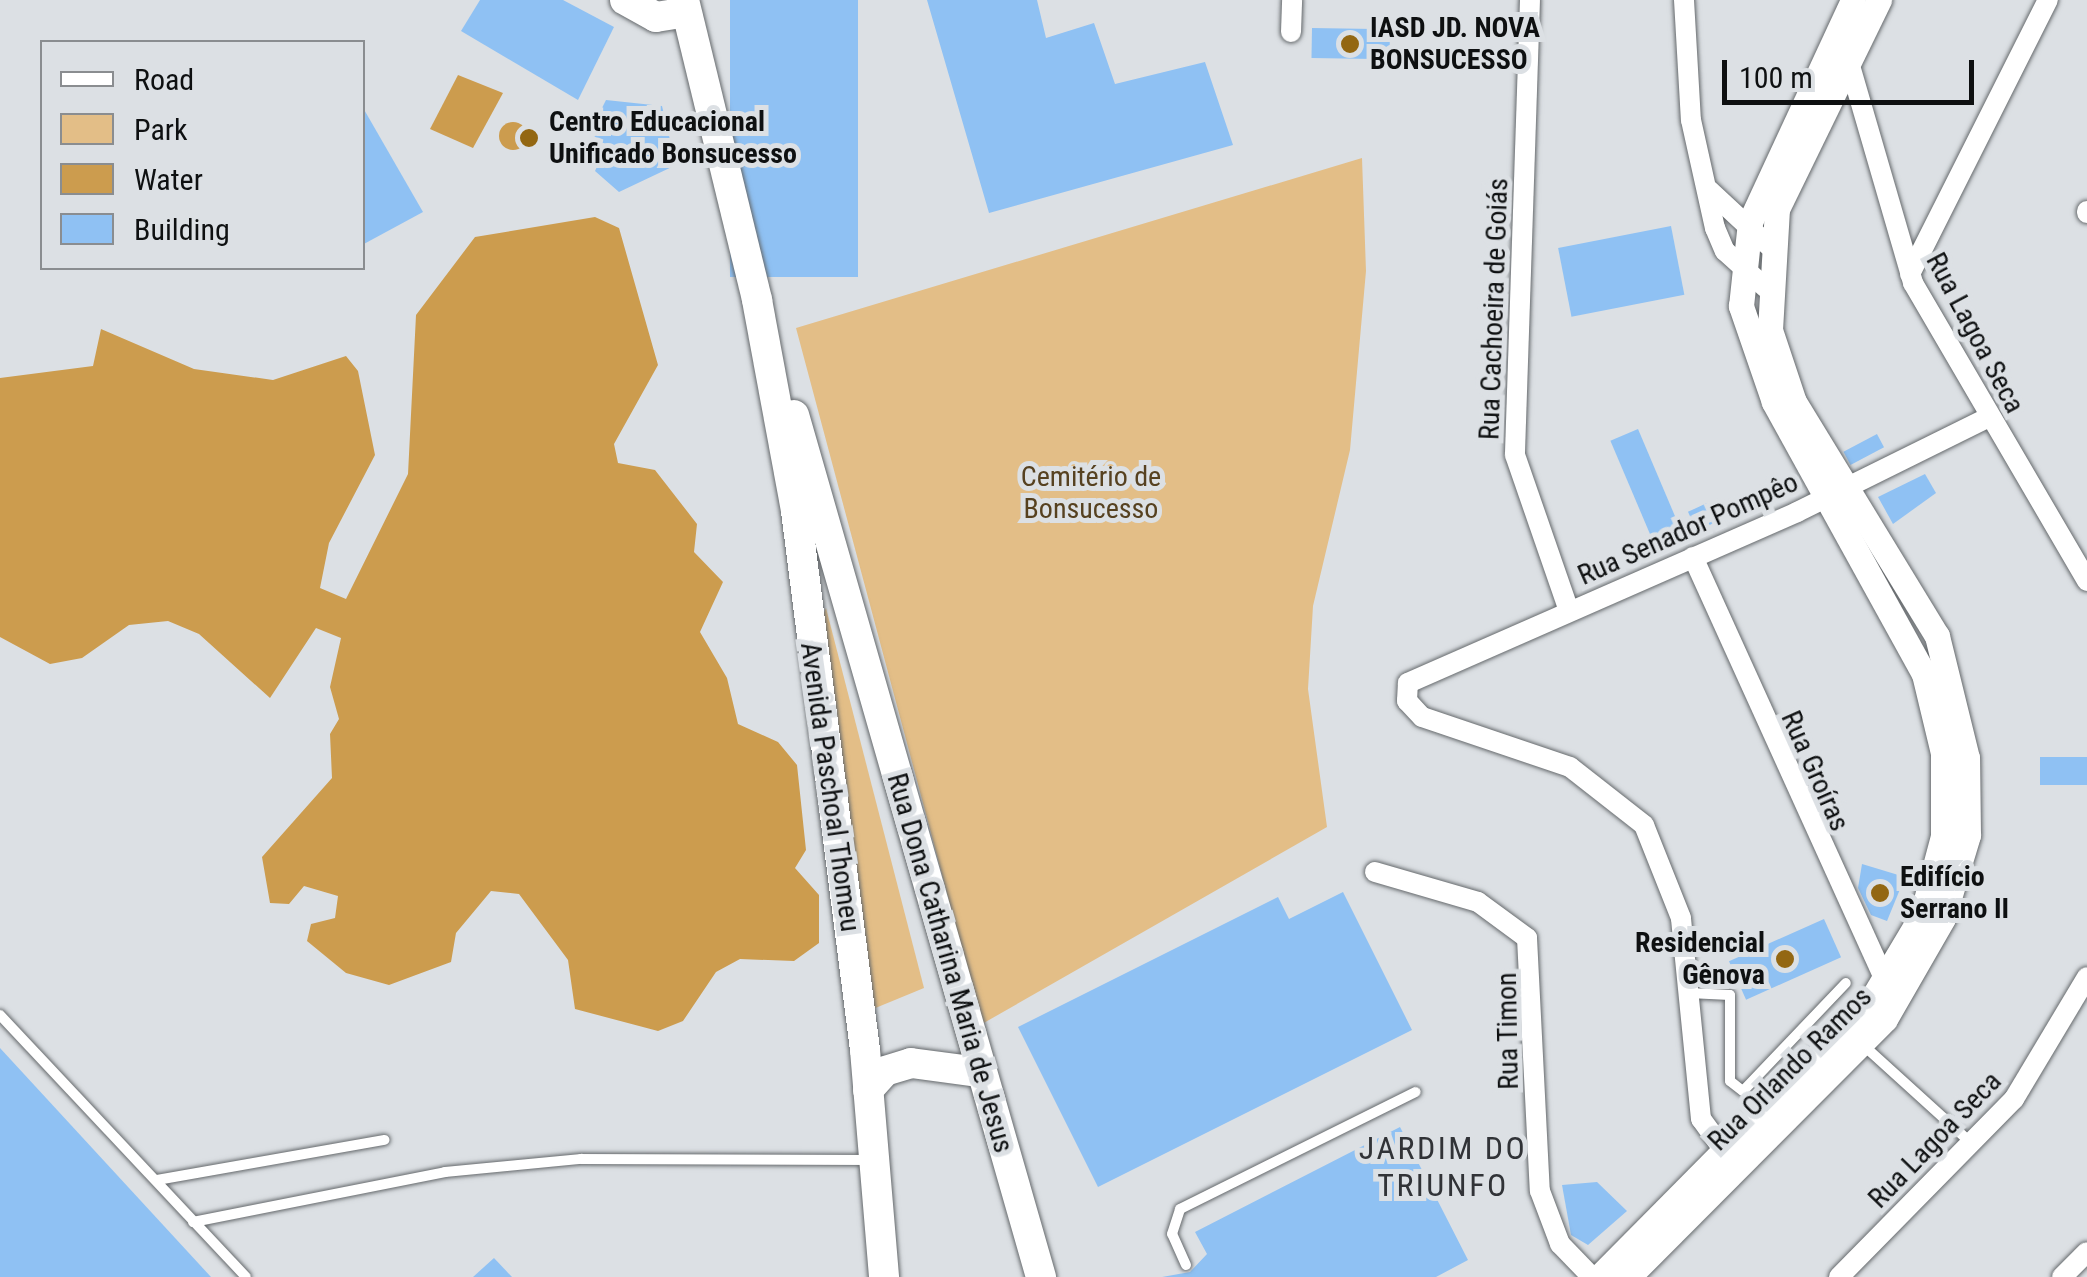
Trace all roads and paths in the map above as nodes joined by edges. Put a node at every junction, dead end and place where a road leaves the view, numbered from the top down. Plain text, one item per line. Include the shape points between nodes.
1 (625, 0) edge
2 (1292, 0) edge
3 (1530, 0) edge
4 (1684, 0) edge
5 (1853, 0) edge
6 (1879, 0) edge
7 (2048, 0) edge
8 (682, 4) edge
9 (1291, 32) dead end
10 (1841, 49) junction
11 (1702, 180) junction
12 (1747, 230) junction
13 (1769, 246) junction
14 (1738, 266) junction
15 (1910, 274) junction
16 (1766, 288) junction
17 (757, 300) junction
18 (1987, 418) junction
19 (786, 458) junction
20 (1837, 493) junction
21 (1693, 557) junction
22 (2085, 569) edge
23 (1570, 610) junction
24 (863, 649) junction
25 (1375, 872) dead end
26 (2087, 977) edge
27 (1846, 983) dead end
28 (1891, 992) junction
29 (1689, 994) junction
30 (0, 1015) edge
31 (1862, 1043) junction
32 (979, 1072) junction
33 (868, 1090) junction
34 (1416, 1092) dead end
35 (386, 1140) dead end
36 (1974, 1146) junction
37 (1723, 1148) junction
38 (874, 1160) junction
39 (157, 1180) junction
40 (194, 1222) junction
41 (2087, 1252) edge
42 (1186, 1265) dead end
43 (246, 1277) edge
44 (884, 1277) edge
45 (1040, 1277) edge
46 (1596, 1277) edge
47 (1628, 1277) edge
48 (1838, 1277) edge
49 (2062, 1277) edge

1 - 8 main road via 656,17
2 - 9 street
3 - 23 street, Rua Cachoeira de Goiás via 1516,455
4 - 11 street
5 - 10 street
6 - 10 street
7 - 15 street
8 - 17 main road, Avenida Paschoal Thomeu
10 - 12 street
10 - 13 street via 1777,209
10 - 15 street, Rua Lagoa Seca
11 - 12 street
11 - 14 street
12 - 13 street
12 - 14 street
13 - 16 street
14 - 16 street
14 - 20 street via 1750,342
15 - 18 street, Rua Lagoa Seca
16 - 20 street via 1782,376
17 - 19 main road, Avenida Paschoal Thomeu
17 - 24 main road, Avenida Paschoal Thomeu
18 - 20 street, Rua Senador Pompêo
18 - 22 street, Rua Lagoa Seca
19 - 24 main road
19 - 33 main road, Avenida Paschoal Thomeu
20 - 21 street, Rua Senador Pompêo
20 - 28 street, Rua Orlando Ramos via 1911,642 1943,753 1946,812 1929,895
21 - 23 street, Rua Senador Pompêo
21 - 28 street, Rua Groíras
23 - 29 street, Rua Senador Pompêo via 1408,682 1407,702 1422,717 1570,767 1632,811 1668,870
24 - 32 main road, Rua Dona Catharina Maria de Jesus
25 - 46 street, Rua Timon via 1478,902 1526,938 1540,1191 1560,1244
26 - 36 street, Rua Lagoa Seca via 2046,1058
27 - 29 lane via 1742,1091 1730,1081 1730,995
28 - 31 street, Rua Orlando Ramos
28 - 37 street, Rua Orlando Ramos
29 - 37 street via 1701,1119
30 - 39 lane
31 - 36 lane
31 - 47 street, Rua Orlando Ramos
32 - 33 main road via 910,1063 885,1071
32 - 45 main road, Rua Dona Catharina Maria de Jesus
33 - 38 main road, Avenida Paschoal Thomeu
34 - 42 lane via 1180,1209 1171,1221
35 - 39 lane
36 - 48 street, Rua Lagoa Seca
37 - 46 street, Rua Orlando Ramos
38 - 40 lane via 581,1159 445,1172
38 - 44 main road, Avenida Paschoal Thomeu
39 - 40 lane
40 - 43 lane
41 - 49 street

